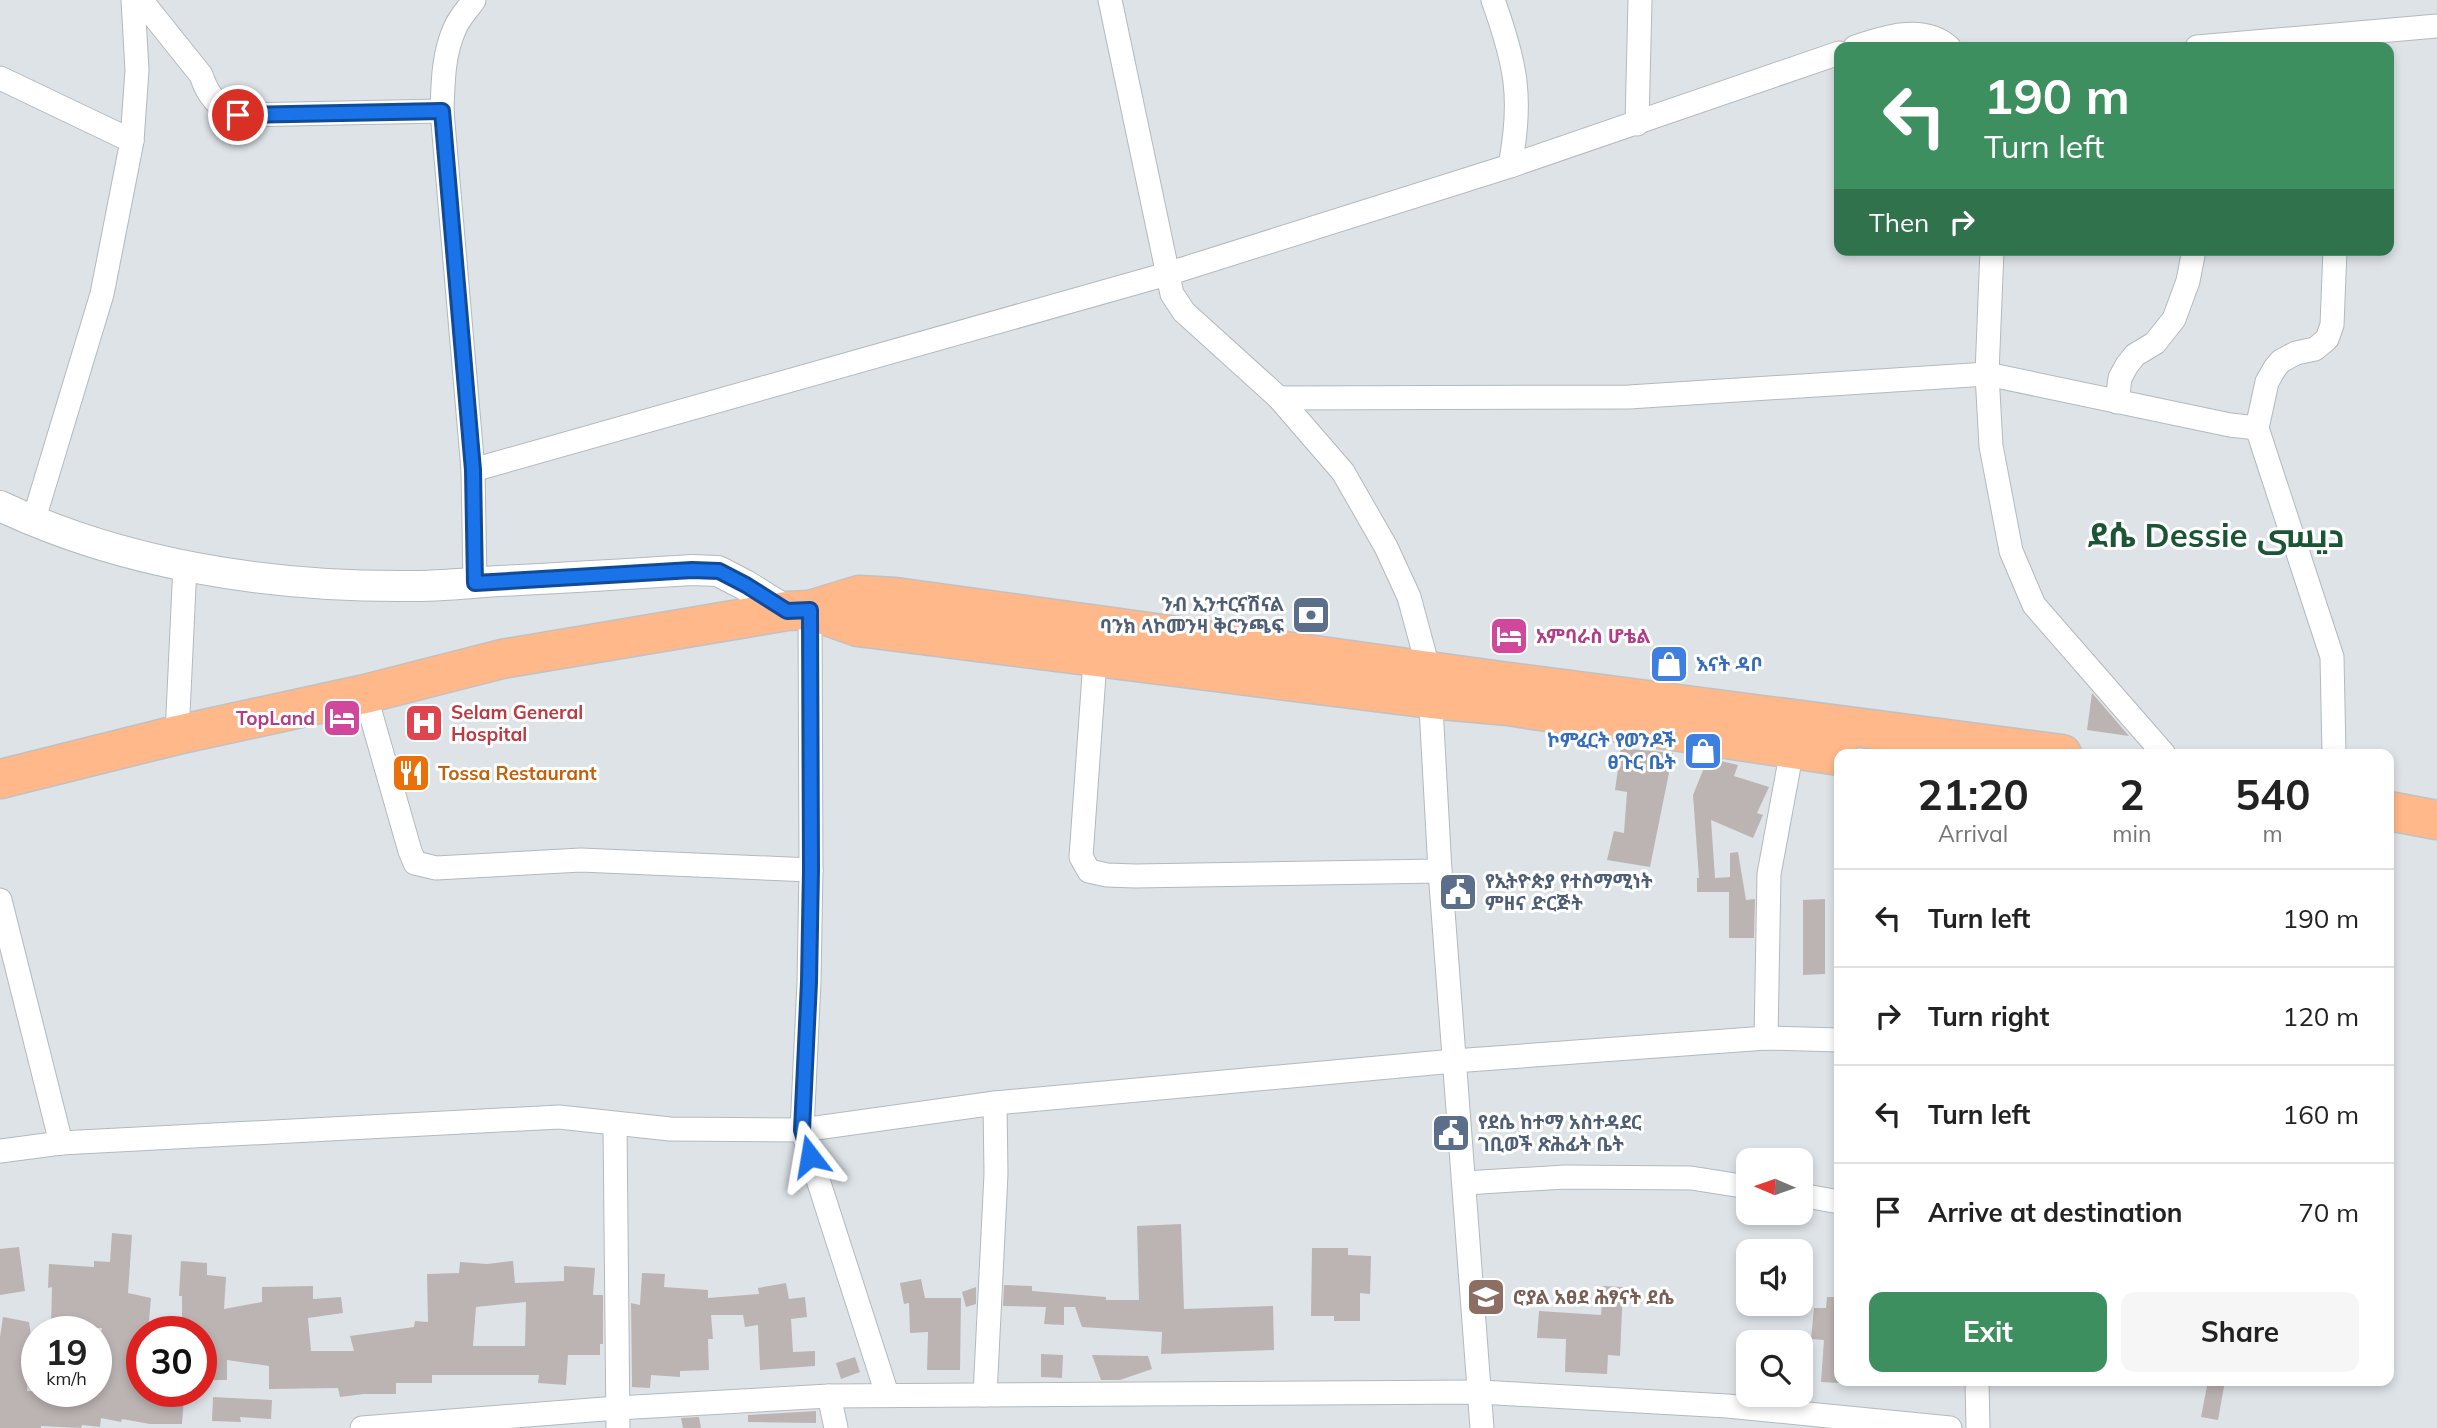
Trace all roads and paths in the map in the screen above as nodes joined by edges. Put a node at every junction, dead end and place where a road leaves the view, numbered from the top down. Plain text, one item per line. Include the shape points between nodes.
1 (133, 0) edge
2 (141, 0) edge
3 (474, 0) edge
4 (1111, 0) edge
5 (1493, 0) edge
6 (1640, 0) edge
7 (2437, 26) edge
8 (1869, 42) edge
9 (1943, 42) edge
10 (2328, 42) edge
11 (1834, 55) edge
12 (0, 78) edge
13 (442, 111) junction
14 (1636, 124) junction
15 (132, 141) junction
16 (1510, 166) junction
17 (1992, 256) edge
18 (2193, 256) edge
19 (2335, 256) edge
20 (1167, 274) junction
21 (1987, 374) junction
22 (1279, 398) junction
23 (2117, 401) junction
24 (2257, 428) junction
25 (473, 470) junction
26 (0, 506) edge
27 (33, 522) junction
28 (186, 565) junction
29 (475, 583) junction
30 (798, 611) junction
31 (1096, 640) junction
32 (1430, 685) junction
33 (365, 694) junction
34 (1795, 734) junction
35 (177, 735) junction
36 (1981, 749) edge
37 (2160, 749) edge
38 (2334, 749) edge
39 (1834, 753) edge
40 (0, 779) edge
41 (2394, 812) edge
42 (2433, 819) edge
43 (811, 870) junction
44 (1440, 871) junction
45 (0, 900) edge
46 (1766, 1038) junction
47 (1834, 1040) edge
48 (1454, 1062) junction
49 (995, 1103) junction
50 (615, 1124) junction
51 (802, 1130) junction
52 (61, 1143) junction
53 (0, 1151) edge
54 (1465, 1182) junction
55 (1736, 1185) edge
56 (1813, 1197) edge
57 (1834, 1201) edge
58 (1977, 1386) edge
59 (1480, 1391) junction
60 (887, 1394) junction
61 (985, 1395) junction
62 (829, 1396) junction
63 (618, 1418) edge
64 (362, 1428) edge
65 (836, 1428) edge
66 (1482, 1428) edge
67 (1950, 1428) edge
68 (1978, 1428) edge

1 - 15 street via 137,70
2 - 13 street via 223,110 238,115
3 - 13 street via 456,25 448,47
4 - 20 street
5 - 16 street via 1511,50 1517,88 1517,132
6 - 14 street
7 - 10 street
8 - 9 street via 1910,34
11 - 14 street
12 - 15 street
13 - 25 street
14 - 16 street
15 - 27 street via 102,294
16 - 20 street
17 - 21 street
18 - 23 street via 2174,319 2155,343 2134,355 2127,365
19 - 24 street via 2332,325 2327,339 2275,368 2267,382
20 - 22 street via 1172,294 1184,312
20 - 25 street
21 - 22 street via 1629,397
21 - 23 street
21 - 37 street via 1990,446 2011,551 2034,606
22 - 32 street via 1343,472 1386,547 1409,597
23 - 24 street
24 - 38 street via 2332,657
25 - 29 street
26 - 27 street
27 - 28 street via 97,544
28 - 29 street via 285,582
28 - 35 street
29 - 30 street via 719,571
30 - 31 highway via 859,595 895,597
30 - 33 highway via 502,659
30 - 43 street
31 - 32 highway
31 - 44 street via 1081,857 1089,871 1135,876
32 - 34 highway
32 - 44 street
33 - 35 highway
33 - 43 street via 415,863 436,868 581,860
34 - 36 highway
34 - 39 highway
34 - 46 street via 1769,874
35 - 40 highway
41 - 42 highway
43 - 51 street
44 - 48 street
45 - 52 street
46 - 47 street
46 - 48 street
48 - 49 street
48 - 54 street
49 - 51 street
49 - 61 street
50 - 51 street
50 - 52 street via 559,1117
50 - 63 street
51 - 60 street
52 - 53 street
54 - 55 street via 1691,1178
54 - 59 street
56 - 57 street
58 - 68 street
59 - 61 street
59 - 66 street
59 - 67 street via 1727,1406
60 - 61 street
60 - 62 street
62 - 63 street
62 - 65 street
63 - 64 street

